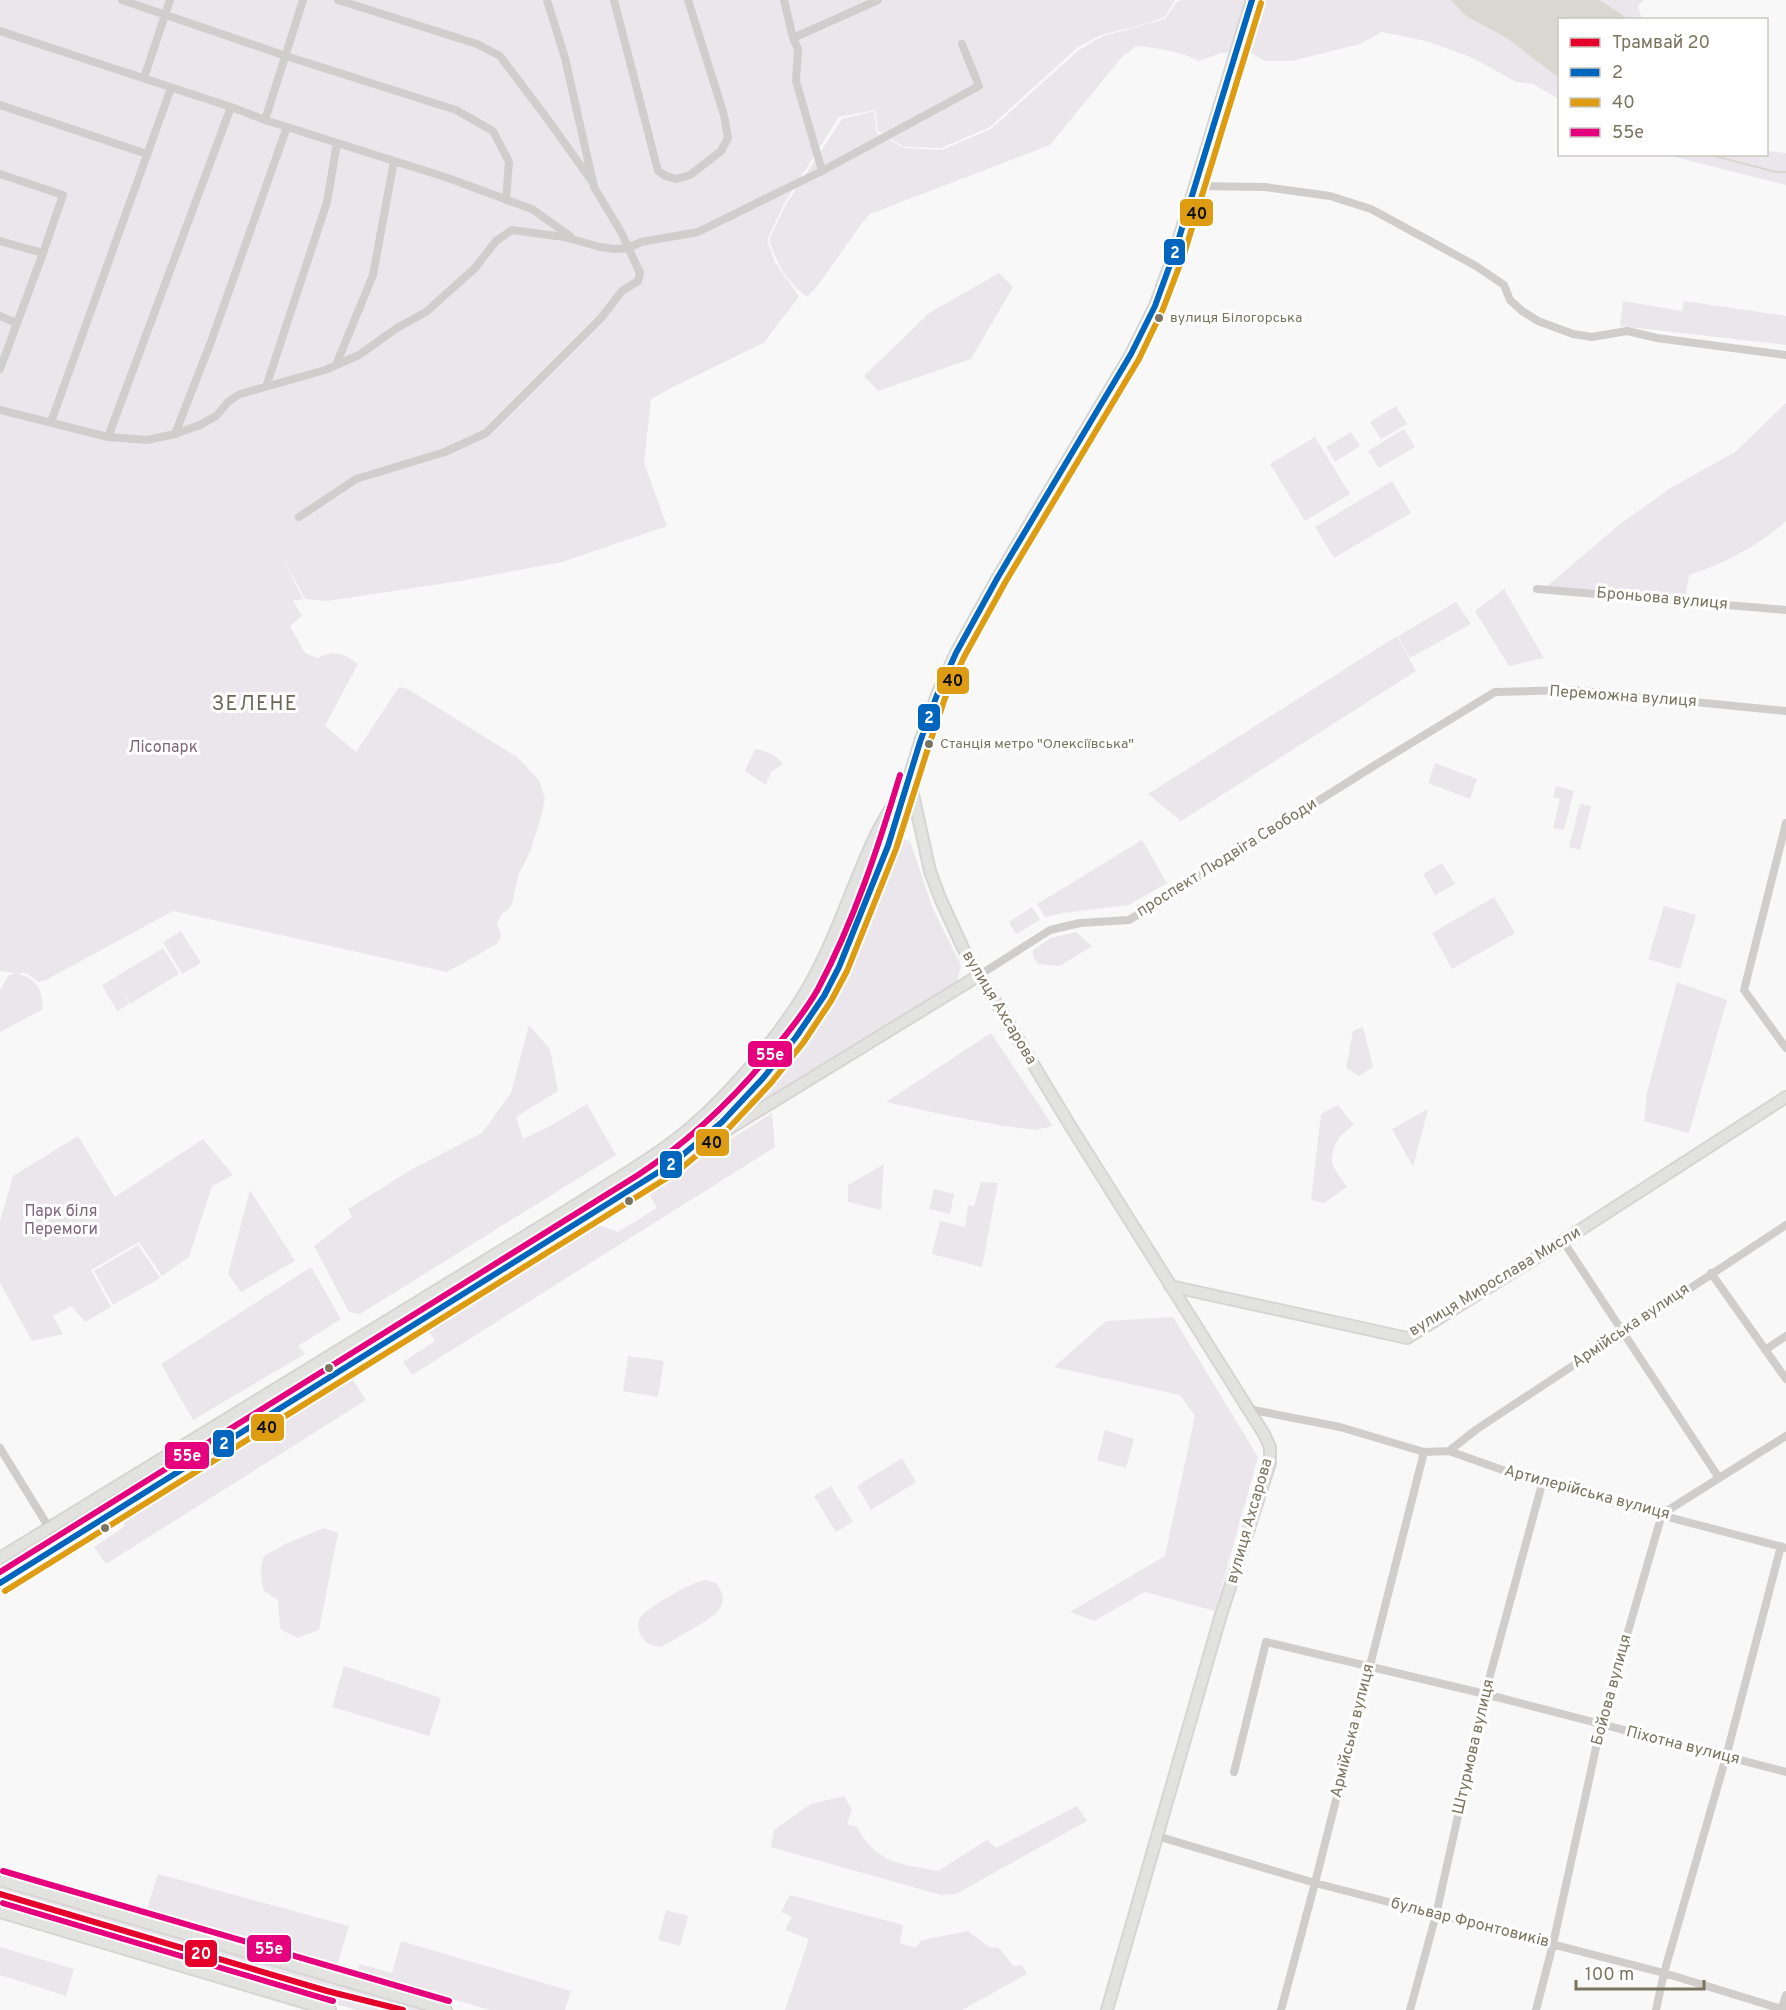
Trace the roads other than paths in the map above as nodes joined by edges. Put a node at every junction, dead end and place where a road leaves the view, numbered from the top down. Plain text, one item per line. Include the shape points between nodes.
1 (122, 0) edge
2 (170, 0) edge
3 (303, 0) edge
4 (338, 0) edge
5 (547, 0) edge
6 (614, 0) edge
7 (688, 0) edge
8 (784, 0) edge
9 (878, 0) edge
10 (1251, 0) edge
11 (862, 4) edge
12 (165, 14) junction
13 (0, 31) edge
14 (793, 38) junction
15 (962, 44) dead end
16 (286, 56) junction
17 (144, 78) junction
18 (171, 88) junction
19 (0, 105) edge
20 (231, 107) junction
21 (265, 120) junction
22 (287, 127) junction
23 (337, 143) junction
24 (147, 154) junction
25 (394, 161) junction
26 (822, 171) junction
27 (0, 174) edge
28 (593, 184) junction
29 (1194, 186) junction
30 (507, 200) junction
31 (576, 240) junction
32 (0, 241) edge
33 (629, 250) junction
34 (43, 253) junction
35 (0, 316) edge
36 (16, 323) junction
37 (1786, 355) edge
38 (336, 365) junction
39 (0, 369) edge
40 (266, 387) junction
41 (0, 410) edge
42 (51, 422) junction
43 (176, 434) junction
44 (108, 437) junction
45 (299, 517) dead end
46 (1537, 589) dead end
47 (1786, 609) edge
48 (1786, 711) edge
49 (1434, 730) joint
50 (909, 778) junction
51 (1786, 823) edge
52 (978, 976) junction
53 (1786, 1048) edge
54 (1786, 1097) edge
55 (674, 1163) junction
56 (1786, 1225) edge
57 (1563, 1242) junction
58 (1711, 1273) junction
59 (1170, 1286) junction
60 (1623, 1332) junction
61 (1786, 1336) edge
62 (1765, 1350) junction
63 (1786, 1379) edge
64 (1248, 1409) junction
65 (1786, 1436) edge
66 (0, 1448) edge
67 (1424, 1452) junction
68 (1449, 1452) junction
69 (1719, 1478) junction
70 (1542, 1484) junction
71 (1662, 1514) junction
72 (49, 1528) junction
73 (59, 1545) junction
74 (1783, 1547) edge
75 (0, 1558) edge
76 (0, 1583) edge
77 (1370, 1666) junction
78 (1485, 1694) junction
79 (1601, 1725) junction
80 (1726, 1757) junction
81 (1234, 1772) dead end
82 (1786, 1772) edge
83 (1157, 1836) junction
84 (0, 1880) edge
85 (1316, 1883) junction
86 (0, 1912) edge
87 (1436, 1915) junction
88 (1553, 1944) junction
89 (1664, 1973) junction
90 (1786, 1995) edge
91 (1784, 2009) edge
92 (330, 2010) edge
93 (446, 2010) edge
94 (1107, 2010) edge
95 (1281, 2010) edge
96 (1410, 2010) edge
97 (1536, 2010) edge
98 (1656, 2010) edge

1 - 12 street
2 - 12 street
3 - 16 street
4 - 28 street via 477,44 500,56
5 - 28 street via 565,58
6 - 7 street via 658,171 676,179 690,175 713,158 728,138
8 - 14 street
9 - 11 street
10 - 29 main road
11 - 14 street
12 - 16 street
12 - 17 street
13 - 17 street
14 - 26 street via 798,49 796,81
15 - 26 street via 979,86
16 - 21 street
16 - 30 street via 456,110 493,131 509,162
17 - 18 street
18 - 20 street
18 - 24 street
19 - 24 street
20 - 21 street
20 - 44 street
21 - 22 street
22 - 23 street
22 - 43 street
23 - 25 street
23 - 40 street via 327,202
24 - 42 street
25 - 30 street
25 - 38 street via 373,275
26 - 33 street via 699,232 641,242
27 - 34 street via 63,195
28 - 33 street
29 - 37 street via 1264,187 1330,196 1371,209 1476,266 1504,285 1510,300 1538,321 1573,334 1592,337 1627,331
29 - 50 main road via 1164,284 1148,321 960,644 937,695
30 - 31 street via 532,209
31 - 33 street
31 - 38 street via 512,230 496,241 475,268 426,312 359,355
32 - 34 street
33 - 45 street via 640,273 638,281 622,291 593,327 486,433 445,452 356,479
34 - 36 street
35 - 36 street
36 - 39 street
38 - 40 street
40 - 43 street via 240,394 216,416
41 - 42 street
42 - 44 street
43 - 44 street via 147,440
46 - 47 street, Броньова вулиця
48 - 49 street, Переможна вулиця via 1572,690 1496,692
49 - 52 street, проспект Людвіга Свободи via 1128,920 1080,923 1050,930
50 - 52 main road, вулиця Ахсарова via 930,871 949,920
50 - 55 main road, проспект Людвіга Свободи via 888,846 824,996 764,1077 722,1122
50 - 72 main road via 874,839 808,987 750,1067 676,1138 584,1200
51 - 53 street via 1744,990
52 - 55 main road, проспект Людвіга Свободи
52 - 59 main road, вулиця Ахсарова
54 - 57 main road, вулиця Мирослава Мисли
55 - 73 main road, проспект Людвіга Свободи
56 - 58 street, Армійська вулиця
57 - 59 main road, вулиця Мирослава Мисли via 1407,1338
57 - 60 street
58 - 60 street, Армійська вулиця
58 - 62 street
59 - 64 main road, вулиця Ахсарова
60 - 68 street, Армійська вулиця via 1477,1429
60 - 69 street
61 - 62 street
62 - 63 street
64 - 67 street, Артилерійська вулиця via 1340,1427
64 - 83 main road, вулиця Ахсарова via 1270,1447 1270,1463
65 - 69 street
66 - 72 street
67 - 68 street, Артилерійська вулиця
67 - 77 street, Армійська вулиця
68 - 70 street, Артилерійська вулиця
69 - 71 street
70 - 71 street, Артилерійська вулиця
70 - 78 street, Штурмова вулиця
71 - 74 street, Артилерійська вулиця
71 - 79 street, Бойова вулиця
72 - 73 street
72 - 75 main road
73 - 76 main road, проспект Людвіга Свободи
74 - 80 street
77 - 78 street, Піхотна вулиця
77 - 81 street, Піхотна вулиця via 1266,1642
77 - 85 street, Армійська вулиця
78 - 79 street, Піхотна вулиця
78 - 87 street, Штурмова вулиця
79 - 80 street, Піхотна вулиця
79 - 88 street, Бойова вулиця
80 - 82 street, Піхотна вулиця
80 - 89 street
83 - 85 street, бульвар Фронтовиків
83 - 94 main road, вулиця Ахсарова
84 - 93 main road
85 - 87 street, бульвар Фронтовиків
85 - 95 street, Армійська вулиця
86 - 92 main road
87 - 88 street, бульвар Фронтовиків
87 - 96 street, Штурмова вулиця
88 - 89 street, бульвар Фронтовиків
88 - 97 street, Бойова вулиця
89 - 91 street, бульвар Фронтовиків
89 - 98 street
90 - 91 street

